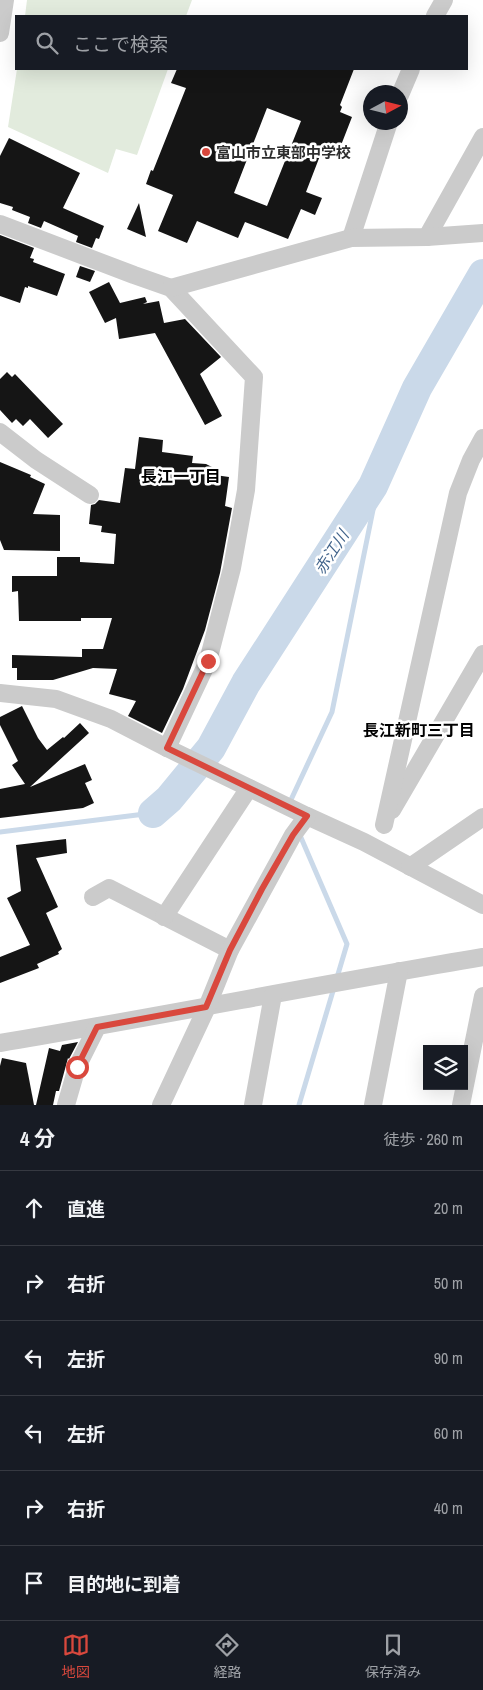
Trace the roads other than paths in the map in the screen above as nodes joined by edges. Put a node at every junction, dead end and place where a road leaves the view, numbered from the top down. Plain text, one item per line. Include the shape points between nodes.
1 (5, 0) edge
2 (444, 0) edge
3 (436, 15) edge
4 (0, 33) edge
5 (411, 70) edge
6 (404, 85) edge
7 (387, 130) edge
8 (483, 137) edge
9 (0, 224) edge
10 (483, 233) edge
11 (427, 237) junction
12 (351, 238) junction
13 (172, 288) junction
14 (0, 432) edge
15 (483, 438) edge
16 (90, 495) dead end
17 (483, 654) edge
18 (0, 693) edge
19 (167, 748) junction
20 (249, 788) junction
21 (307, 816) junction
22 (483, 817) edge
23 (384, 825) junction
24 (364, 842) junction
25 (410, 867) junction
26 (93, 897) dead end
27 (483, 905) edge
28 (164, 917) junction
29 (230, 950) junction
30 (483, 957) edge
31 (399, 971) junction
32 (273, 995) junction
33 (483, 996) edge
34 (206, 1007) junction
35 (97, 1027) junction
36 (0, 1043) edge
37 (66, 1105) edge
38 (161, 1105) edge
39 (253, 1105) edge
40 (373, 1105) edge
41 (461, 1105) edge

1 - 4 street
2 - 3 street
5 - 6 street
7 - 12 street
8 - 11 street
9 - 13 street
10 - 11 street
11 - 12 street
12 - 13 street
13 - 19 street via 254,377 246,490 232,568 208,661
14 - 16 street
15 - 23 street via 458,493
17 - 23 street
18 - 19 street via 56,699 111,718
19 - 20 street
20 - 21 street
20 - 28 street
21 - 24 street
21 - 29 street via 293,835
22 - 25 street
23 - 24 street
24 - 25 street
25 - 27 street
26 - 28 street via 109,888
28 - 29 street
29 - 34 street
30 - 31 street
31 - 32 street
31 - 40 street
32 - 34 street
32 - 39 street
33 - 41 street
34 - 35 street
34 - 38 street
35 - 36 street
35 - 37 street via 77,1067

